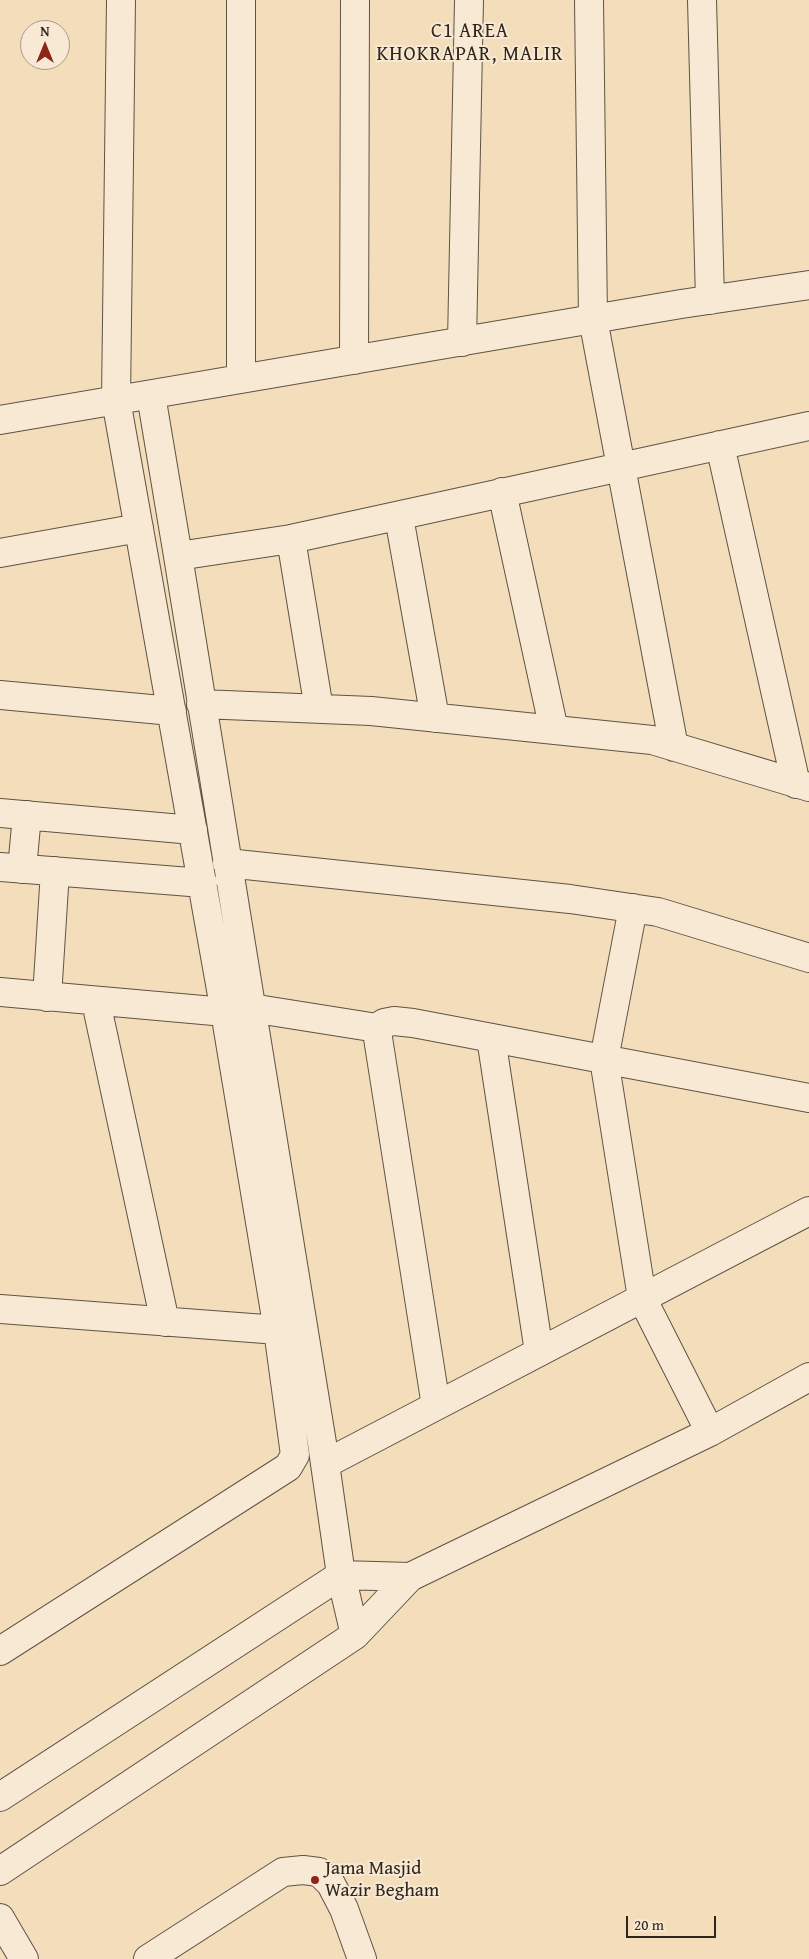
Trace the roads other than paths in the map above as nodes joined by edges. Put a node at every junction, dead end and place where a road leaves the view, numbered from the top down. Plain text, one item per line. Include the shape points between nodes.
1 (121, 0) edge
2 (241, 0) edge
3 (355, 0) edge
4 (469, 0) edge
5 (589, 0) edge
6 (702, 0) edge
7 (809, 285) edge
8 (710, 300) junction
9 (593, 319) junction
10 (462, 342) junction
11 (354, 360) junction
12 (241, 379) junction
13 (151, 395) junction
14 (116, 400) junction
15 (0, 420) edge
16 (809, 426) edge
17 (720, 445) junction
18 (621, 466) junction
19 (502, 492) junction
20 (399, 516) junction
21 (139, 528) junction
22 (291, 539) junction
23 (0, 553) edge
24 (178, 556) junction
25 (0, 695) edge
26 (201, 704) junction
27 (319, 709) junction
28 (172, 711) junction
29 (435, 718) junction
30 (554, 730) junction
31 (674, 747) junction
32 (803, 786) edge
33 (0, 813) edge
34 (27, 815) junction
35 (193, 830) junction
36 (227, 863) junction
37 (11, 868) edge
38 (55, 871) junction
39 (203, 883) junction
40 (633, 908) junction
41 (809, 958) edge
42 (0, 992) edge
43 (47, 997) junction
44 (96, 1002) junction
45 (238, 1010) junction
46 (377, 1028) junction
47 (492, 1038) junction
48 (604, 1059) junction
49 (809, 1098) edge
50 (809, 1211) edge
51 (642, 1298) junction
52 (0, 1309) edge
53 (165, 1322) junction
54 (278, 1330) junction
55 (539, 1352) junction
56 (809, 1377) edge
57 (436, 1406) junction
58 (710, 1432) junction
59 (325, 1464) junction
60 (341, 1575) junction
61 (410, 1576) junction
62 (356, 1635) junction
63 (0, 1651) edge
64 (0, 1797) edge
65 (0, 1871) edge
66 (0, 1918) edge
67 (24, 1959) edge
68 (148, 1959) edge
69 (362, 1959) edge

1 - 14 street
2 - 12 street
3 - 11 street
4 - 10 street
5 - 9 street
6 - 8 street
7 - 8 street
8 - 9 street
9 - 10 street
9 - 18 street
10 - 11 street
11 - 12 street
12 - 13 street
13 - 14 street
13 - 24 street
14 - 15 street
14 - 21 street
16 - 17 street
17 - 18 street
17 - 32 street
18 - 19 street
18 - 31 street
19 - 20 street
19 - 30 street
20 - 22 street
20 - 29 street
21 - 23 street
21 - 28 street
22 - 24 street
22 - 27 street
24 - 26 street
25 - 28 street
26 - 27 street
26 - 36 street
27 - 29 street
28 - 35 street
29 - 30 street
30 - 31 street via 652,740
31 - 32 street
33 - 34 street
34 - 35 street
34 - 37 street
35 - 39 street
36 - 40 street
36 - 45 street
37 - 38 street
38 - 39 street
38 - 43 street
39 - 45 street
40 - 41 street via 658,912
40 - 48 street
42 - 43 street
43 - 44 street
44 - 45 street
44 - 53 street
45 - 46 street
45 - 54 street
45 - 59 street
46 - 47 street via 394,1021
46 - 57 street
47 - 48 street
47 - 55 street
48 - 49 street
48 - 51 street
50 - 51 street
51 - 55 street
51 - 58 street
52 - 53 street
53 - 54 street
54 - 63 street via 295,1455 291,1464
55 - 57 street
56 - 58 street
57 - 59 street
58 - 61 street
59 - 60 street
60 - 61 street
60 - 62 street
60 - 64 street
61 - 62 street
62 - 65 street
66 - 67 street
68 - 69 street via 283,1872 303,1870 319,1872 331,1884

